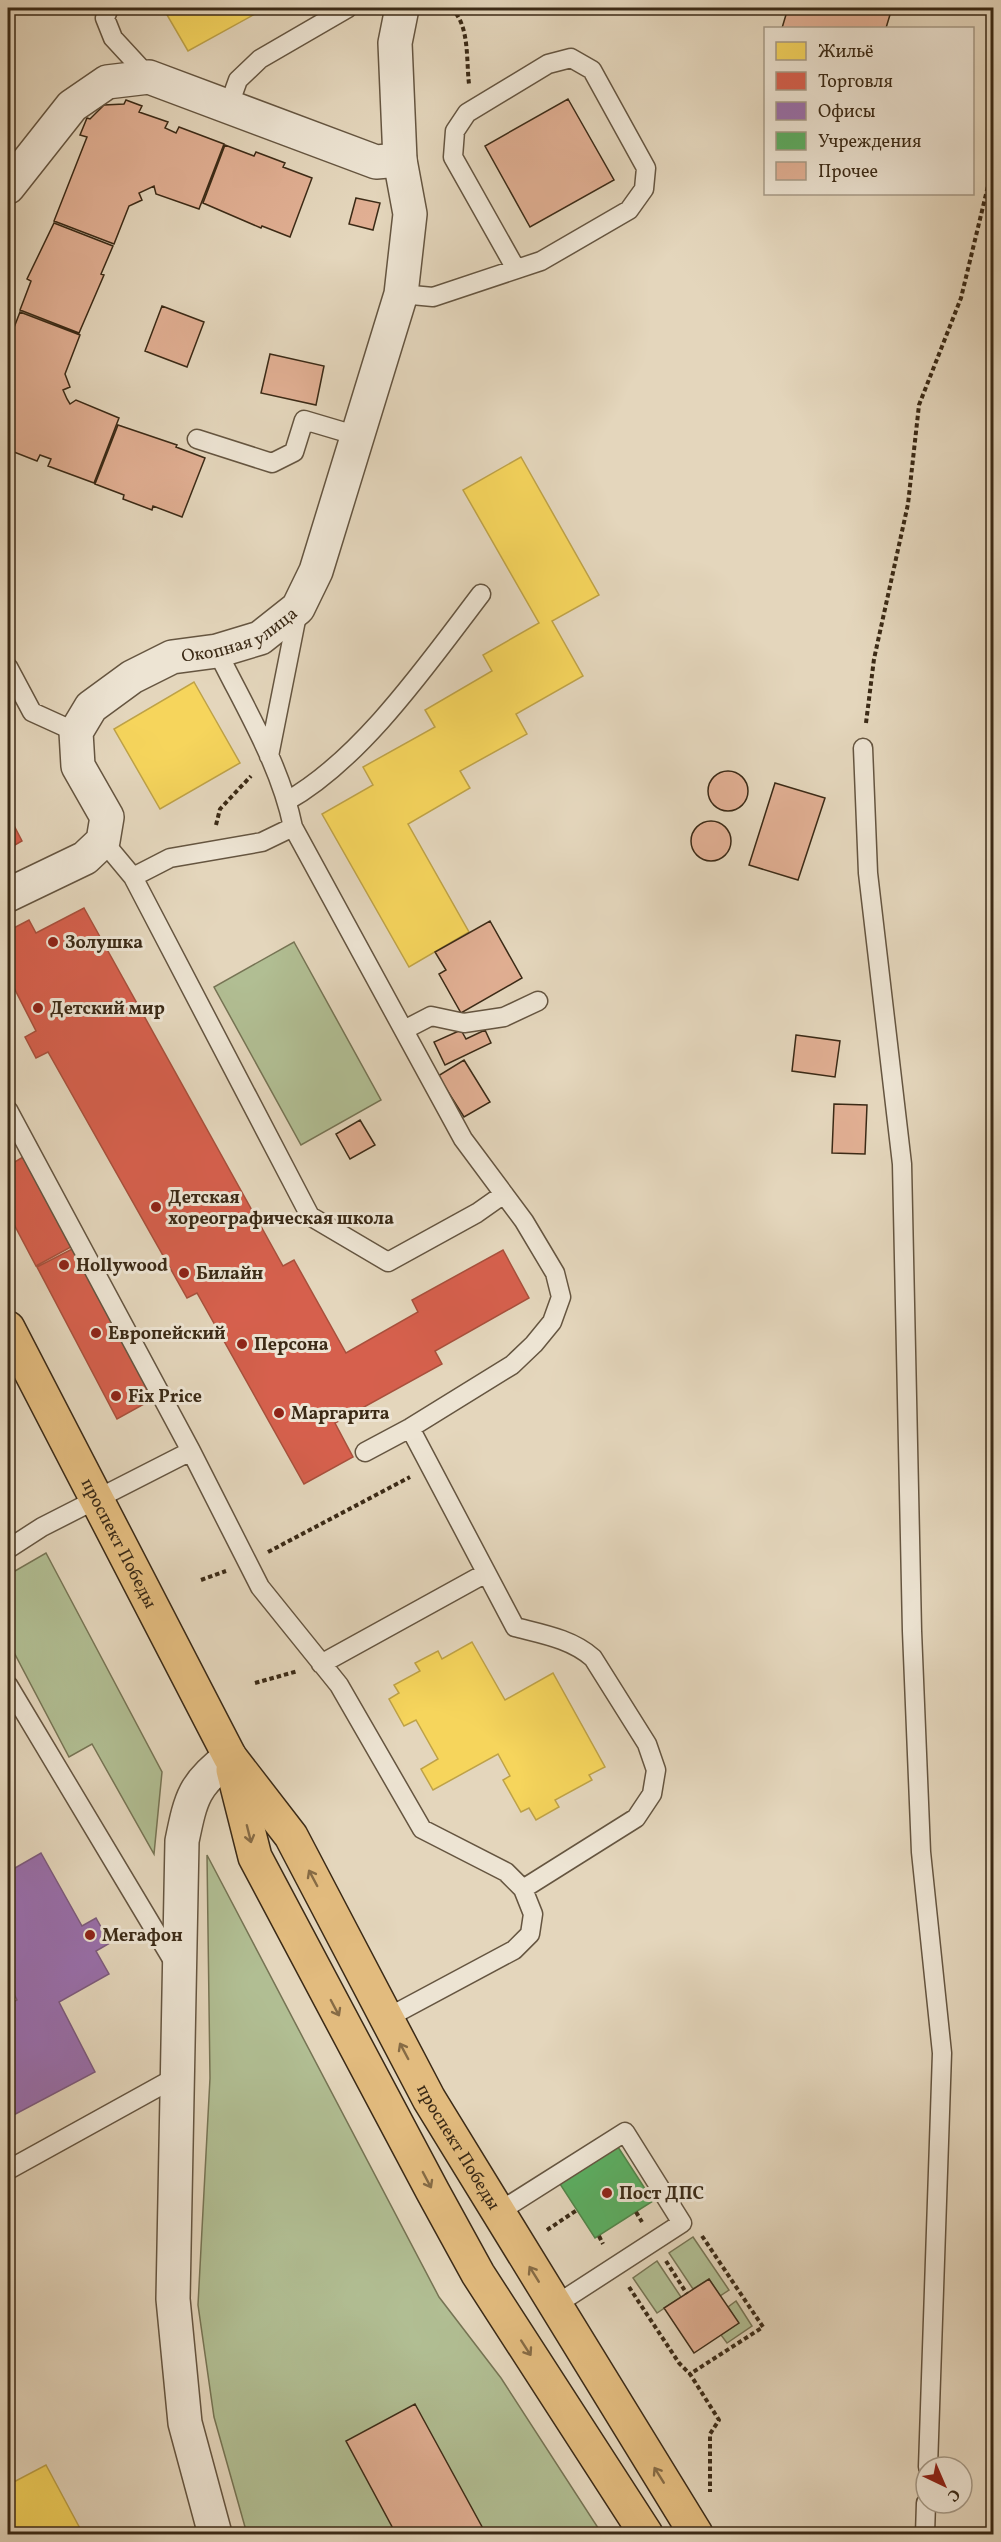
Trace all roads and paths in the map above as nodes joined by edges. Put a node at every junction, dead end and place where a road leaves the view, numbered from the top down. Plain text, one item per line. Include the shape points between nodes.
1 (109, 8) edge
2 (348, 8) edge
3 (402, 8) edge
4 (451, 8) edge
5 (149, 77) junction
6 (229, 105) junction
7 (478, 106) junction
8 (400, 160) junction
9 (993, 161) edge
10 (8, 187) edge
11 (516, 269) junction
12 (401, 294) junction
13 (358, 436) junction
14 (197, 439) dead end
15 (481, 594) dead end
16 (298, 608) junction
17 (217, 651) junction
18 (8, 668) edge
19 (76, 732) junction
20 (863, 748) joint
21 (269, 756) junction
22 (287, 801) junction
23 (293, 827) junction
24 (103, 841) junction
25 (208, 851) junction
26 (133, 877) junction
27 (8, 895) edge
28 (538, 1001) dead end
29 (404, 1030) junction
30 (8, 1110) edge
31 (504, 1194) junction
32 (8, 1328) edge
33 (410, 1428) junction
34 (191, 1451) junction
35 (365, 1452) dead end
36 (429, 1467) junction
37 (98, 1499) junction
38 (8, 1548) edge
39 (248, 1563) junction
40 (486, 1573) junction
41 (201, 1580) dead end
42 (321, 1664) junction
43 (255, 1683) dead end
44 (8, 1685) edge
45 (230, 1757) junction
46 (523, 1889) junction
47 (180, 1972) junction
48 (387, 2018) junction
49 (178, 2076) junction
50 (8, 2170) edge
51 (498, 2213) junction
52 (682, 2223) junction
53 (664, 2257) dead end
54 (626, 2282) dead end
55 (687, 2294) dead end
56 (554, 2306) junction
57 (690, 2374) junction
58 (928, 2455) edge
59 (926, 2515) edge
60 (698, 2520) edge
61 (215, 2535) edge
62 (646, 2535) edge
63 (925, 2535) edge

1 - 5 lane via 105,18 113,38
2 - 6 lane via 260,59 238,80
3 - 8 street, Окопная улица via 395,43
4 - 7 path via 463,25 469,84
5 - 6 street
5 - 10 street via 106,82 72,106
6 - 8 street via 376,162
7 - 11 lane via 467,113 455,131 453,157
7 - 11 lane via 548,64 571,58 592,70 646,168 645,189 630,210 541,261
8 - 12 street, Окопная улица via 410,214
9 - 20 path via 961,298 919,405 908,504 874,659
11 - 12 lane via 433,297
12 - 13 street, Окопная улица
13 - 14 lane via 304,420 294,452 272,463
13 - 16 street, Окопная улица via 316,571
15 - 22 lane via 394,706 325,775
16 - 17 street, Окопная улица via 260,638
16 - 21 lane
17 - 19 street, Окопная улица via 172,657 132,677 91,707
17 - 21 lane
18 - 19 lane via 32,712
19 - 24 street via 78,766 107,817
20 - 58 lane via 868,873 902,1164 921,1852 942,2053
21 - 22 lane
21 - 25 path via 220,808
22 - 23 lane
23 - 25 lane via 262,842
23 - 29 lane
24 - 26 lane
24 - 27 street via 85,858
25 - 26 lane via 170,858
26 - 31 lane via 310,1216 388,1262
28 - 29 lane via 504,1017 465,1023 431,1016
29 - 31 lane via 463,1139
30 - 34 lane
31 - 33 lane via 555,1273 561,1297 552,1322 512,1365
32 - 37 main road, проспект Победы
33 - 35 lane
33 - 36 lane
34 - 37 lane
34 - 39 lane
36 - 39 path
36 - 40 lane
37 - 38 lane
37 - 45 main road, проспект Победы
39 - 41 path
39 - 42 lane via 260,1587
40 - 42 lane
40 - 46 lane via 515,1627 567,1641 582,1647 593,1658 647,1744 656,1770 652,1794 636,1818
42 - 43 path
42 - 46 lane via 339,1685 422,1829 506,1872
44 - 47 lane
45 - 47 street via 205,1776 189,1806 182,1840
48 -> 45 main road, проспект Победы via 291,1836
45 -> 62 main road, проспект Победы via 255,1857 379,2090 478,2274
46 - 48 lane via 533,1914 530,1934 514,1950
47 - 49 street
51 -> 48 main road, проспект Победы via 429,2099
49 - 50 lane
49 - 61 street via 173,2299 185,2423
51 - 52 lane via 625,2132
56 -> 51 main road, проспект Победы
52 - 56 lane
52 - 57 path via 700,2232 763,2327
53 - 55 path
54 - 57 path
60 -> 56 main road, проспект Победы
57 - 60 path via 719,2420 711,2434
59 - 63 lane

